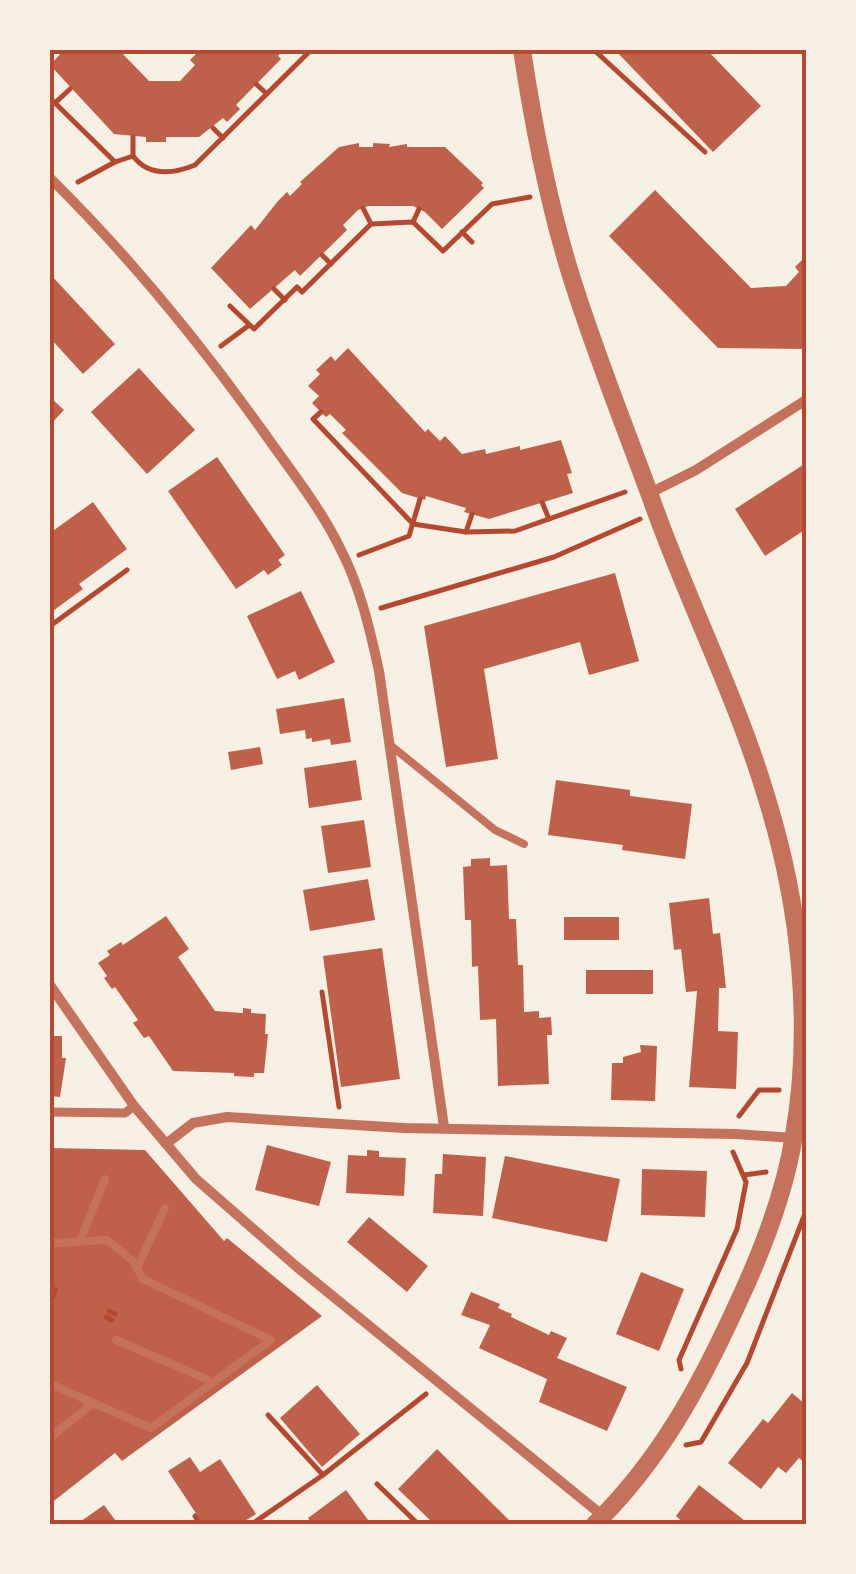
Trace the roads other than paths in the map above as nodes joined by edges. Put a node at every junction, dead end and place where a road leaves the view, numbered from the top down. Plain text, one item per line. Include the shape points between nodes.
1 (522, 50) edge
2 (50, 178) edge
3 (806, 400) edge
4 (648, 488) junction
5 (389, 744) junction
6 (524, 844) dead end
7 (50, 985) edge
8 (134, 1106) junction
9 (50, 1112) edge
10 (444, 1126) junction
11 (800, 1138) edge
12 (166, 1144) junction
13 (105, 1179) dead end
14 (164, 1208) dead end
15 (50, 1240) edge
16 (80, 1241) junction
17 (137, 1268) junction
18 (116, 1340) dead end
19 (213, 1382) junction
20 (50, 1384) edge
21 (93, 1403) junction
22 (50, 1438) edge
23 (604, 1521) edge

1 - 4 street via 568,268
2 - 5 street via 206,356 307,492 346,561 364,613
3 - 4 street via 696,470
4 - 11 street via 767,796 792,902 804,1040
5 - 6 lane via 496,830
5 - 10 street
7 - 8 street
8 - 9 street via 124,1113
8 - 12 street
10 - 11 street
10 - 12 street via 212,1118
11 - 23 street via 748,1281 688,1406
12 - 23 street via 230,1211
13 - 16 lane
14 - 17 lane
15 - 16 lane
16 - 17 lane via 107,1240
17 - 19 lane via 144,1279 271,1340
18 - 19 lane
19 - 21 lane via 151,1428
20 - 21 lane
21 - 22 lane

